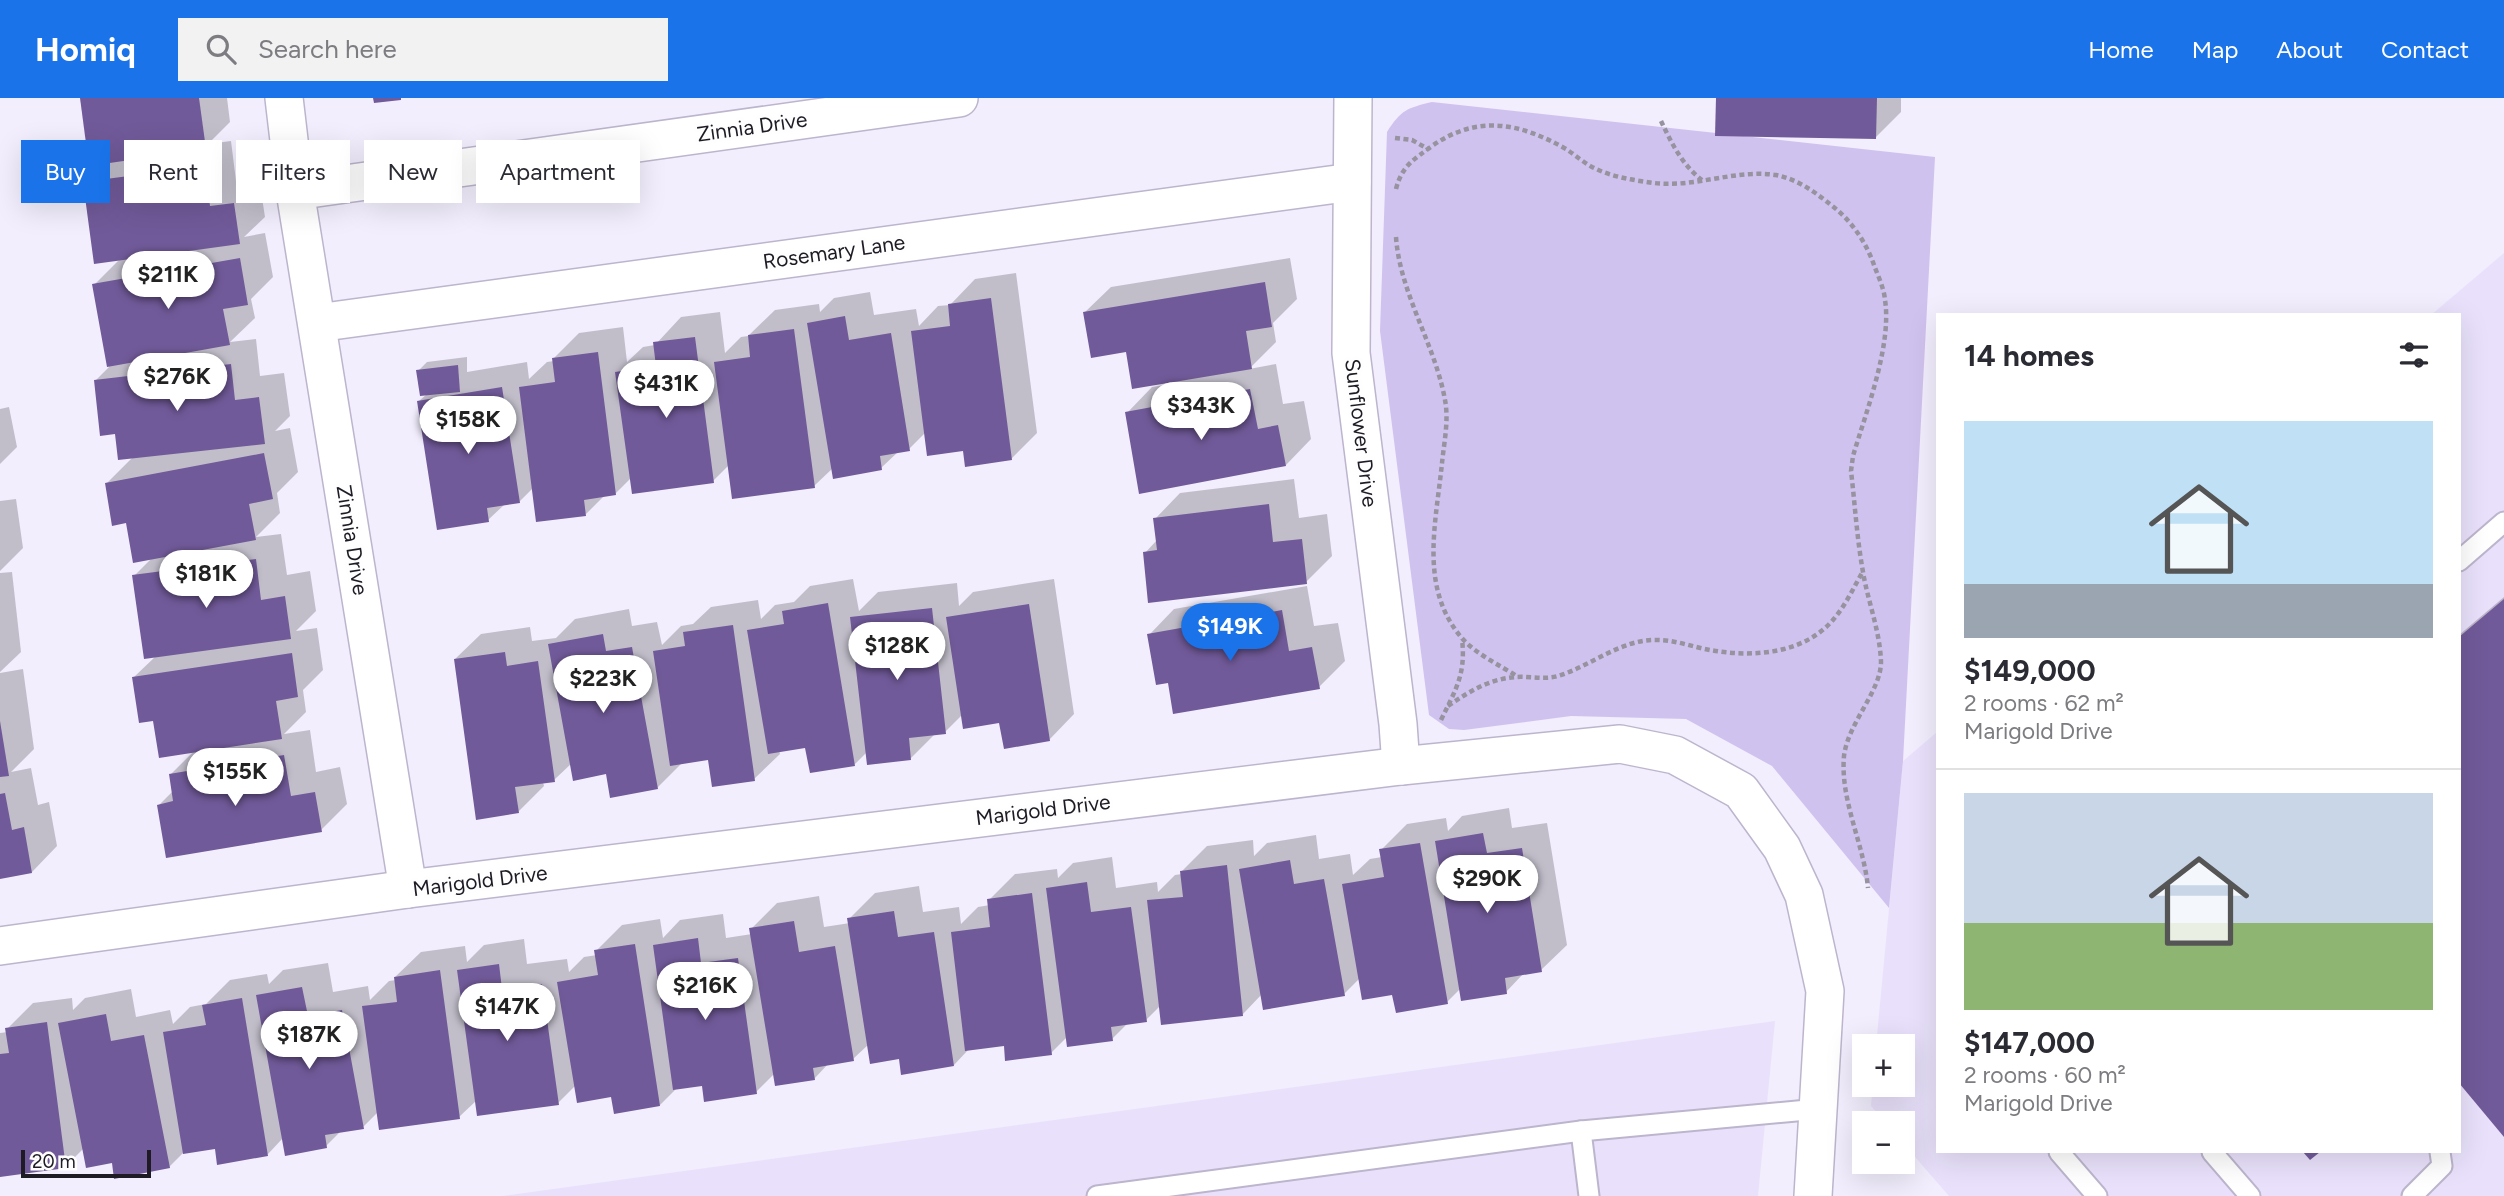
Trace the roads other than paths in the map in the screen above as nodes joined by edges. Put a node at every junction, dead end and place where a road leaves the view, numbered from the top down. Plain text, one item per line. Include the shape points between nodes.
1 (284, 98) edge
2 (960, 98) edge
3 (1353, 98) edge
4 (289, 140) edge
5 (1352, 182) junction
6 (350, 183) edge
7 (297, 203) edge
8 (317, 323) junction
9 (2504, 522) edge
10 (2461, 559) edge
11 (1401, 766) junction
12 (408, 890) junction
13 (0, 946) edge
14 (1818, 1109) junction
15 (1581, 1130) junction
16 (2060, 1153) edge
17 (2213, 1153) edge
18 (2440, 1153) edge
19 (1097, 1196) edge
20 (1589, 1196) edge
21 (1813, 1196) edge
22 (2097, 1196) edge
23 (2250, 1196) edge
24 (2412, 1196) edge

1 - 4 street, Zinnia Drive
2 - 6 street, Zinnia Drive
3 - 5 street, Sunflower Drive
5 - 8 street, Rosemary Lane
5 - 11 street, Sunflower Drive via 1351,353
7 - 8 street, Zinnia Drive
8 - 12 street, Zinnia Drive
9 - 10 lane
11 - 12 street, Marigold Drive
11 - 14 street, Marigold Drive via 1620,744 1675,755 1741,791 1782,848 1804,895 1813,930 1825,991
12 - 13 street, Marigold Drive
14 - 15 lane
14 - 21 street, Marigold Drive
15 - 19 lane
15 - 20 lane
16 - 22 lane
17 - 23 lane
18 - 24 lane via 2442,1166

